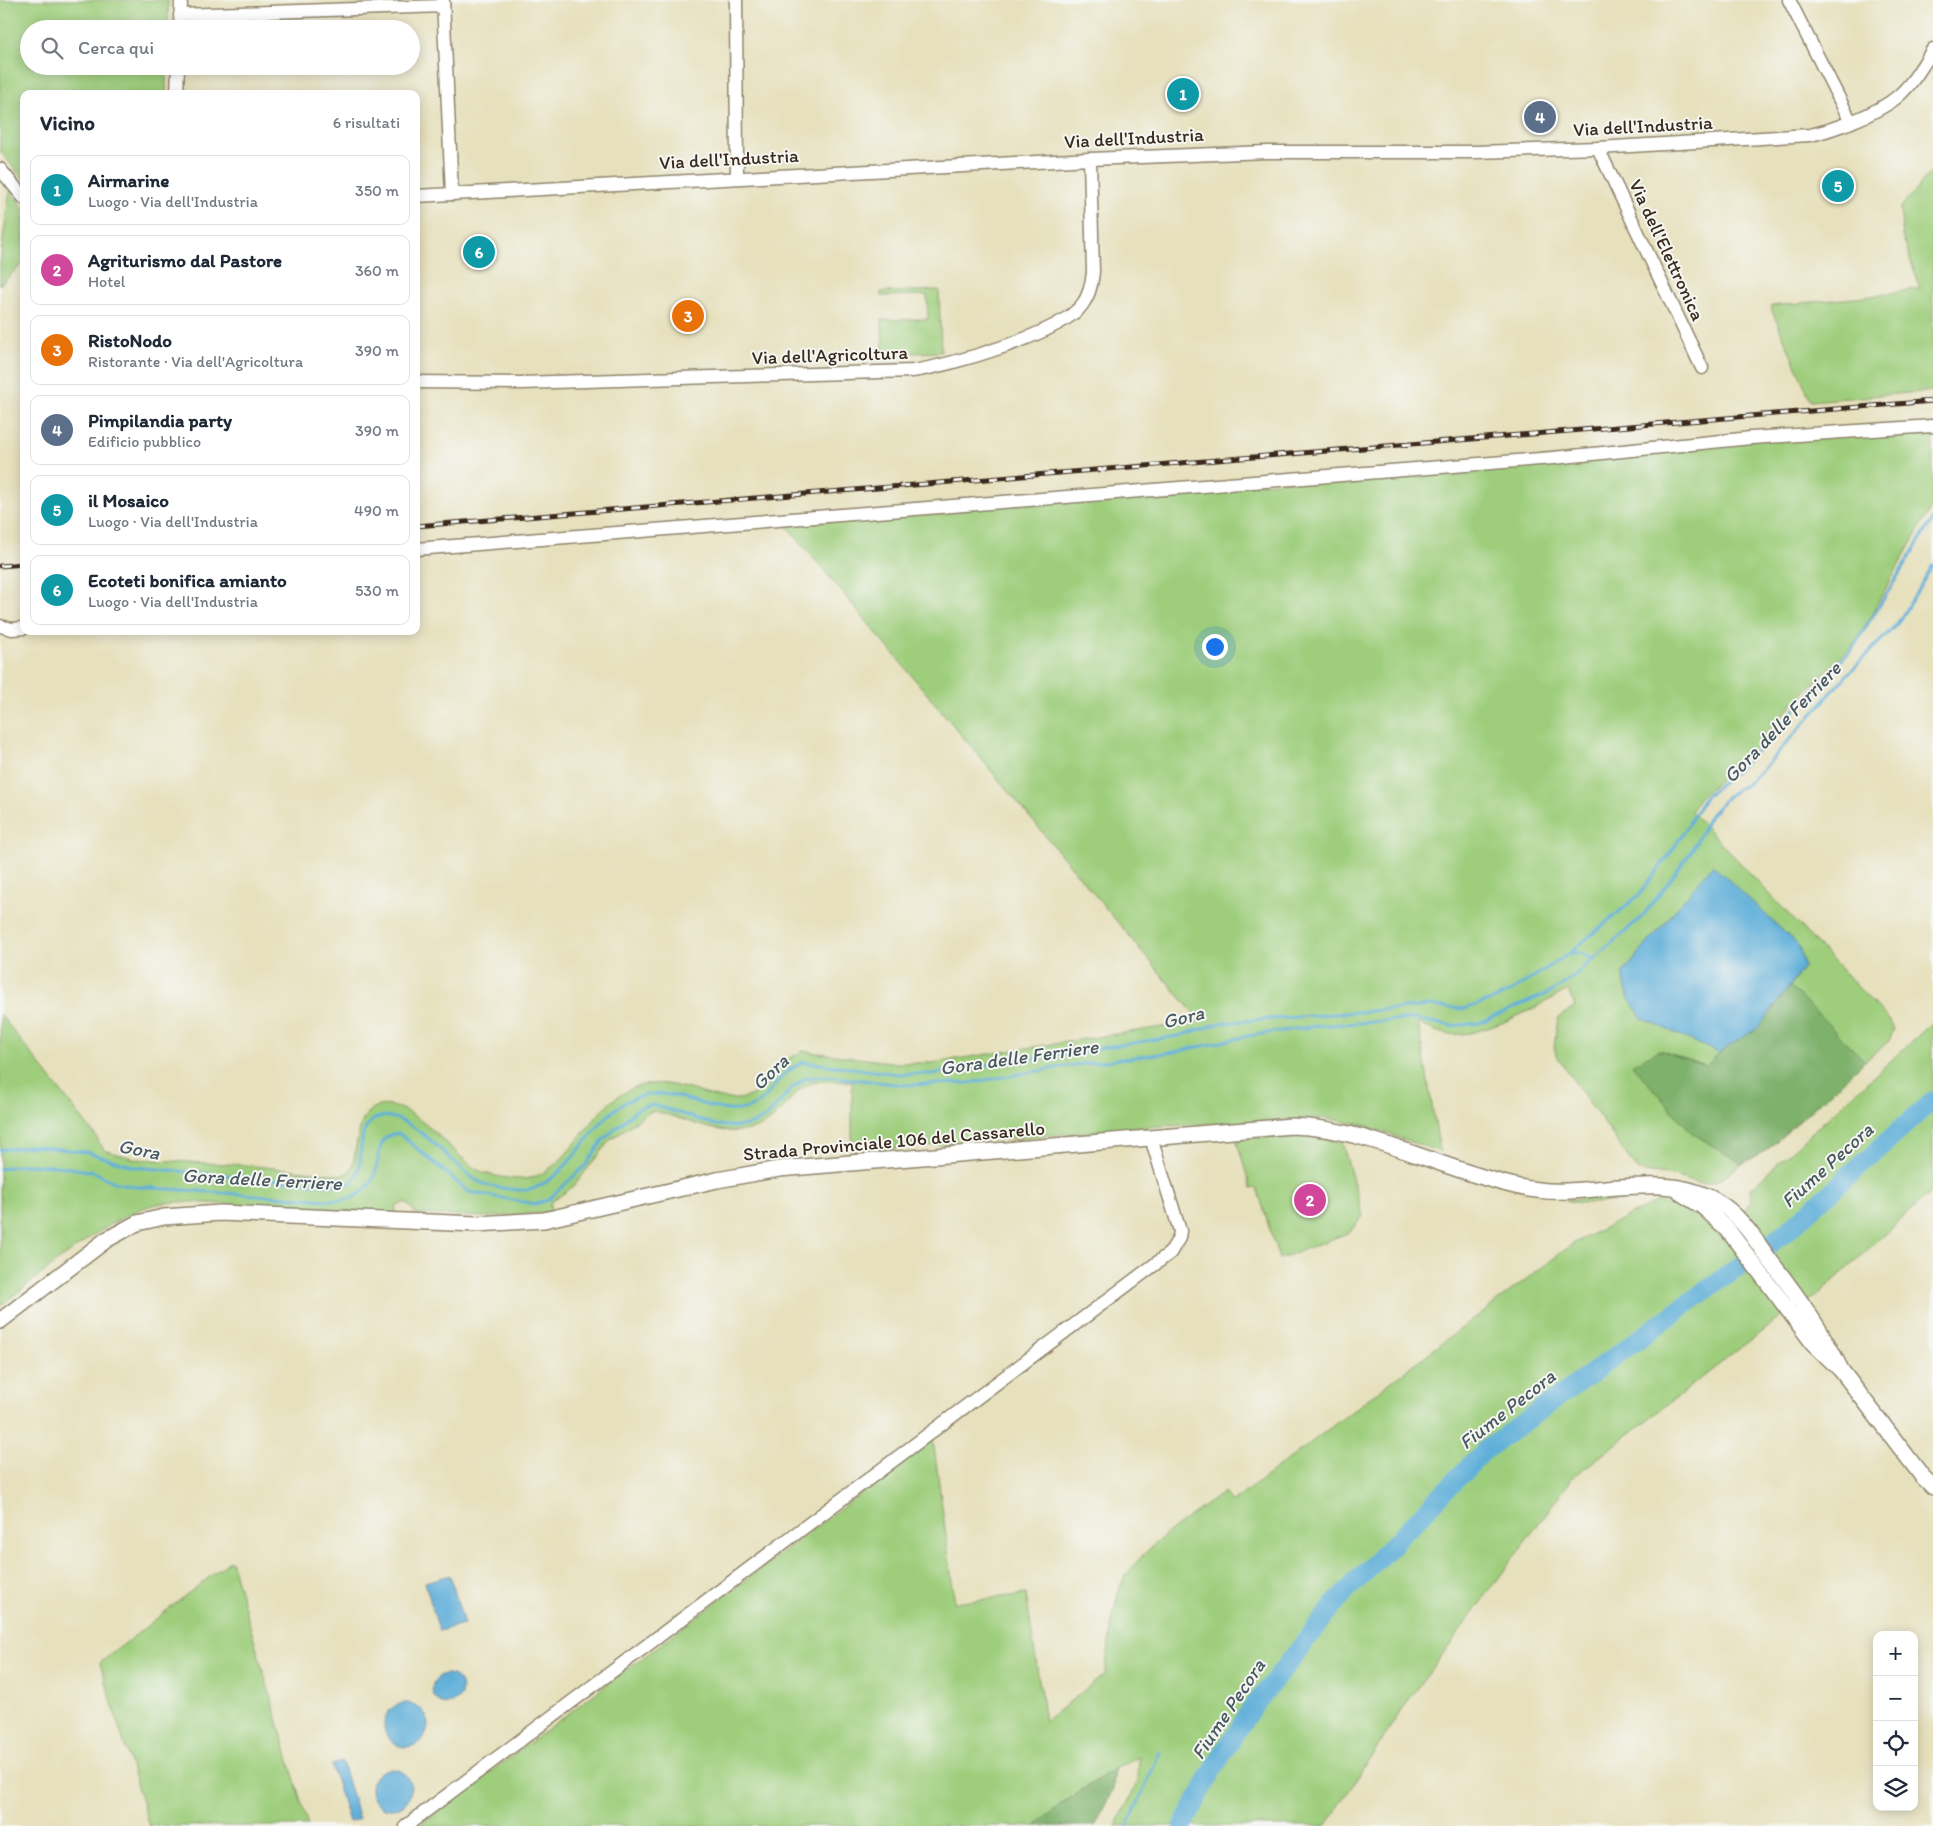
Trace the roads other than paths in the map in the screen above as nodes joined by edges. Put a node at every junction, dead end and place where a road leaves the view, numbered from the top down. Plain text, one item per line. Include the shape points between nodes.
1 (180, 0) edge
2 (736, 0) edge
3 (1789, 0) edge
4 (443, 3) edge
5 (180, 14) junction
6 (180, 20) edge
7 (1933, 49) edge
8 (178, 75) edge
9 (177, 90) edge
10 (1851, 122) junction
11 (1598, 148) junction
12 (1090, 159) junction
13 (0, 169) edge
14 (737, 177) junction
15 (20, 193) edge
16 (452, 194) junction
17 (420, 196) edge
18 (1702, 368) dead end
19 (420, 382) edge
20 (1933, 426) edge
21 (420, 549) edge
22 (0, 626) edge
23 (20, 628) edge
24 (1151, 1138) junction
25 (1668, 1187) junction
26 (0, 1321) edge
27 (1841, 1370) junction
28 (1933, 1487) edge
29 (406, 1826) edge

1 - 5 street
2 - 14 street
3 - 10 street
4 - 5 street
4 - 16 street
5 - 6 street
7 - 10 street, Via dell'Industria via 1897,98 1878,112
8 - 9 street
10 - 11 street, Via dell'Industria via 1810,135
11 - 12 street, Via dell'Industria via 1475,152 1241,152
11 - 18 street, Via dell'Elettronica
12 - 14 street, Via dell'Industria
12 - 19 street, Via dell'Agricoltura via 1093,272 1082,304 1040,331 975,357 912,371 521,383
13 - 15 street
14 - 16 street, Via dell'Industria
16 - 17 street, Via dell'Industria
20 - 21 street via 1751,438 1553,458
22 - 23 street
24 - 25 street, Strada Provinciale 106 del Cassarello via 1309,1126 1346,1133 1527,1189 1577,1192 1628,1186
24 - 26 street, Strada Provinciale 106 del Cassarello via 779,1169 544,1220 515,1223 220,1213 164,1216 137,1223 106,1240
24 - 29 street via 1180,1231 1170,1253
25 - 27 street, Strada Provinciale 106 del Cassarello via 1702,1206 1728,1230 1813,1343
25 - 27 street, Strada Provinciale 106 del Cassarello via 1703,1194 1740,1220 1825,1336
27 - 28 street, Strada Provinciale 106 del Cassarello

